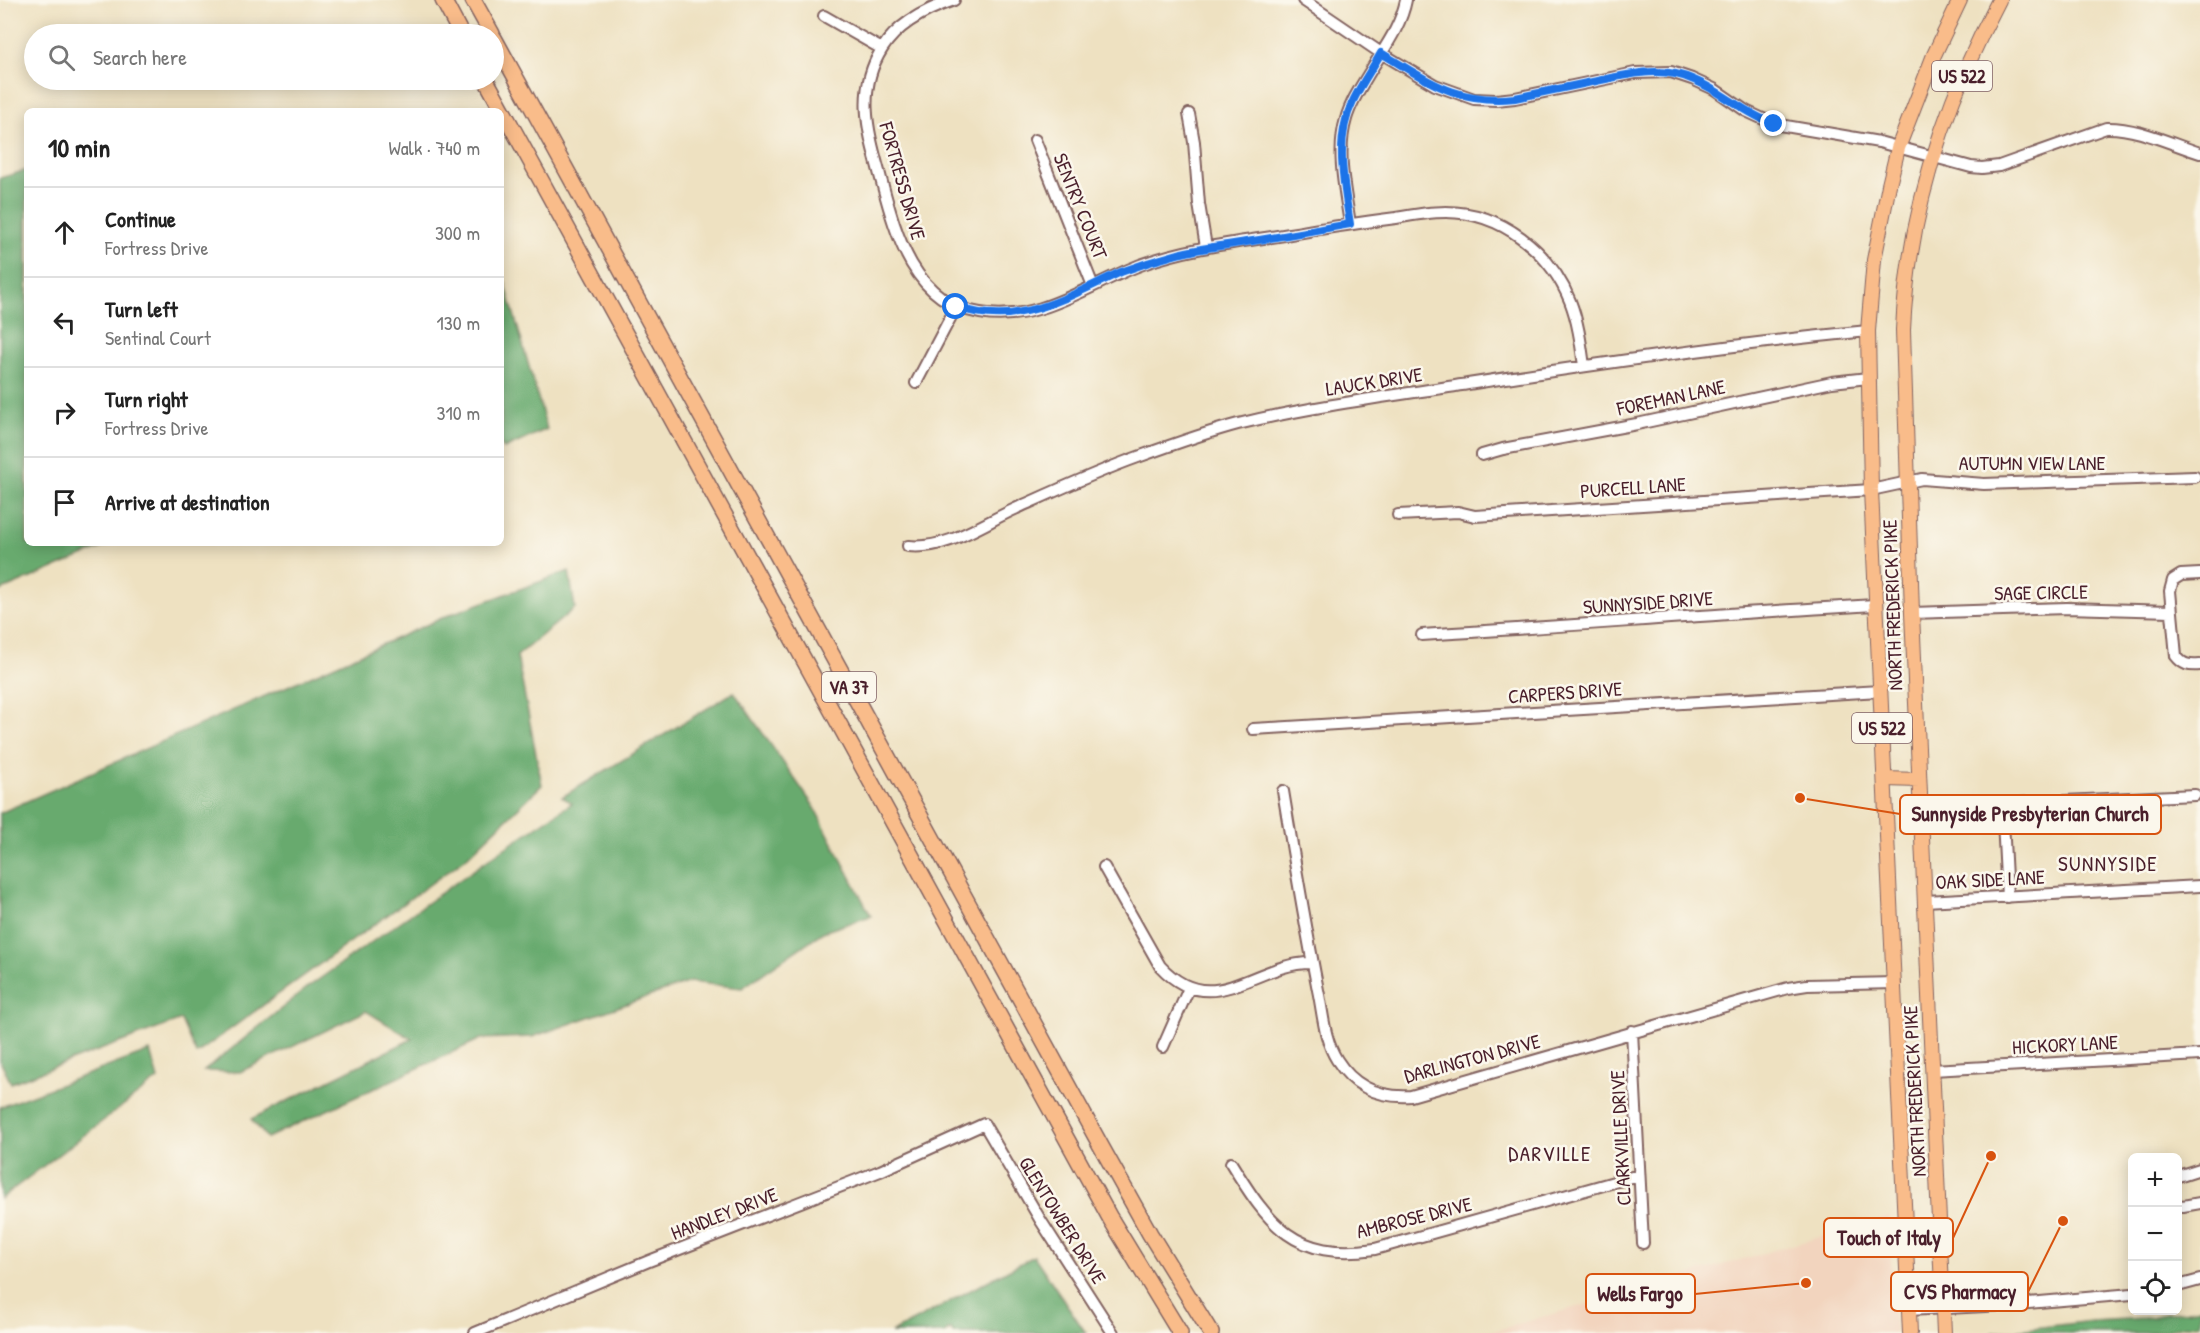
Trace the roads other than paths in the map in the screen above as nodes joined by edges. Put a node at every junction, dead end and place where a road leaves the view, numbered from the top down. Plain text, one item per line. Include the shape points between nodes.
1 (442, 0) edge
2 (473, 0) edge
3 (954, 0) edge
4 (1303, 0) edge
5 (1406, 0) edge
6 (1960, 0) edge
7 (1999, 0) edge
8 (824, 16) dead end
9 (455, 24) edge
10 (486, 24) edge
11 (882, 49) junction
12 (1381, 53) junction
13 (504, 56) edge
14 (491, 90) edge
15 (501, 108) edge
16 (504, 113) edge
17 (1189, 114) dead end
18 (1035, 140) dead end
19 (1898, 148) junction
20 (2200, 153) edge
21 (1933, 156) junction
22 (1350, 224) junction
23 (1206, 247) junction
24 (1093, 286) junction
25 (956, 307) junction
26 (1868, 331) junction
27 (1584, 366) junction
28 (1868, 378) junction
29 (916, 383) dead end
30 (1482, 455) dead end
31 (2195, 477) dead end
32 (1906, 482) junction
33 (1871, 490) junction
34 (1398, 514) dead end
35 (908, 546) dead end
36 (2200, 574) edge
37 (1877, 605) junction
38 (2171, 611) junction
39 (1912, 613) junction
40 (1422, 635) dead end
41 (2200, 665) edge
42 (1880, 691) junction
43 (1253, 729) dead end
44 (1885, 779) junction
45 (1918, 780) junction
46 (1283, 791) dead end
47 (2195, 795) dead end
48 (1104, 867) dead end
49 (2200, 886) edge
50 (2007, 897) junction
51 (1925, 901) junction
52 (1312, 963) junction
53 (1895, 983) junction
54 (1189, 988) junction
55 (1632, 1031) junction
56 (1163, 1047) dead end
57 (2200, 1055) edge
58 (1932, 1070) junction
59 (984, 1124) joint
60 (1231, 1163) dead end
61 (2200, 1169) edge
62 (1639, 1175) junction
63 (2182, 1175) edge
64 (2200, 1203) edge
65 (2182, 1206) edge
66 (1643, 1243) dead end
67 (2200, 1280) edge
68 (2182, 1285) edge
69 (2128, 1294) edge
70 (1943, 1309) junction
71 (1908, 1310) junction
72 (475, 1333) edge
73 (1113, 1333) edge
74 (1180, 1333) edge
75 (1211, 1333) edge
76 (1910, 1333) edge
77 (1944, 1333) edge

1 - 9 highway
2 - 10 highway, VA 37
3 - 11 street, FORTRESS DRIVE via 919,14
4 - 12 street
5 - 12 street via 1399,23
6 - 19 main road, NORTH FREDERICK PIKE / US 522
7 - 21 main road, NORTH FREDERICK PIKE / US 522 via 1963,74
8 - 11 street
11 - 25 street, FORTRESS DRIVE via 871,75 865,112 890,214 913,267
12 - 19 street via 1435,85 1474,99 1515,98 1635,73 1671,72 1714,89 1774,124
12 - 22 street via 1352,102 1342,135
13 - 75 highway, VA 37 via 1079,1108
14 - 15 highway, VA 37
16 - 74 highway, VA 37 via 1110,1218
17 - 23 street
18 - 24 street, SENTRY COURT
19 - 21 street
19 - 26 main road, NORTH FREDERICK PIKE / US 522 via 1874,260
20 - 21 street via 2118,127 2097,130 1990,167 1971,167
21 - 32 main road, NORTH FREDERICK PIKE / US 522 via 1904,299
22 - 23 street, FORTRESS DRIVE
22 - 27 street, FORTRESS DRIVE via 1447,212 1481,217 1509,229 1538,251 1562,283 1576,320
23 - 24 street, FORTRESS DRIVE via 1145,263
24 - 25 street, FORTRESS DRIVE via 1046,306 1011,315 983,314
25 - 29 street
26 - 27 street, LAUCK DRIVE
26 - 28 main road, NORTH FREDERICK PIKE / US 522
27 - 35 street, LAUCK DRIVE via 1233,425 1136,458 948,542
28 - 30 street, FOREMAN LANE via 1832,382
28 - 33 main road, NORTH FREDERICK PIKE / US 522
31 - 32 street, AUTUMN VIEW LANE via 1984,484 1922,478
32 - 33 street, AUTUMN VIEW LANE
32 - 39 main road, NORTH FREDERICK PIKE / US 522
33 - 34 street, PURCELL LANE via 1475,516 1458,512
33 - 37 main road, NORTH FREDERICK PIKE / US 522
36 - 38 street via 2181,575 2173,580
37 - 40 street, SUNNYSIDE DRIVE
37 - 42 main road, NORTH FREDERICK PIKE / US 522
38 - 39 street, SAGE CIRCLE via 2067,608
38 - 41 street via 2176,656 2188,666
39 - 45 main road, NORTH FREDERICK PIKE / US 522
42 - 43 street, CARPERS DRIVE
42 - 44 main road, NORTH FREDERICK PIKE / US 522
44 - 45 main road
44 - 53 main road, NORTH FREDERICK PIKE / US 522
45 - 51 main road, NORTH FREDERICK PIKE / US 522
46 - 52 street, DARLINGTON DRIVE
47 - 50 street via 2013,805 2003,820
48 - 54 street via 1160,966
49 - 50 street, OAK SIDE LANE
50 - 51 street, OAK SIDE LANE
51 - 58 main road, NORTH FREDERICK PIKE / US 522
52 - 54 street via 1291,964 1219,991
52 - 55 street, DARLINGTON DRIVE via 1327,1036 1336,1058 1353,1079 1383,1095 1411,1096
53 - 55 street, DARLINGTON DRIVE via 1788,988
53 - 71 main road, NORTH FREDERICK PIKE / US 522
54 - 56 street
55 - 62 street, CLARKVILLE DRIVE
57 - 58 street, HICKORY LANE
58 - 70 main road, NORTH FREDERICK PIKE / US 522
59 - 72 street, HANDLEY DRIVE via 880,1171
59 - 73 street, GLENTOWBER DRIVE
60 - 62 street, AMBROSE DRIVE via 1262,1210 1282,1231 1305,1245 1345,1252 1375,1249
61 - 63 street
62 - 66 street, CLARKVILLE DRIVE
64 - 65 street
67 - 68 street
69 - 70 street
70 - 71 street
70 - 77 main road, NORTH FREDERICK PIKE / US 522
71 - 76 main road, NORTH FREDERICK PIKE / US 522

